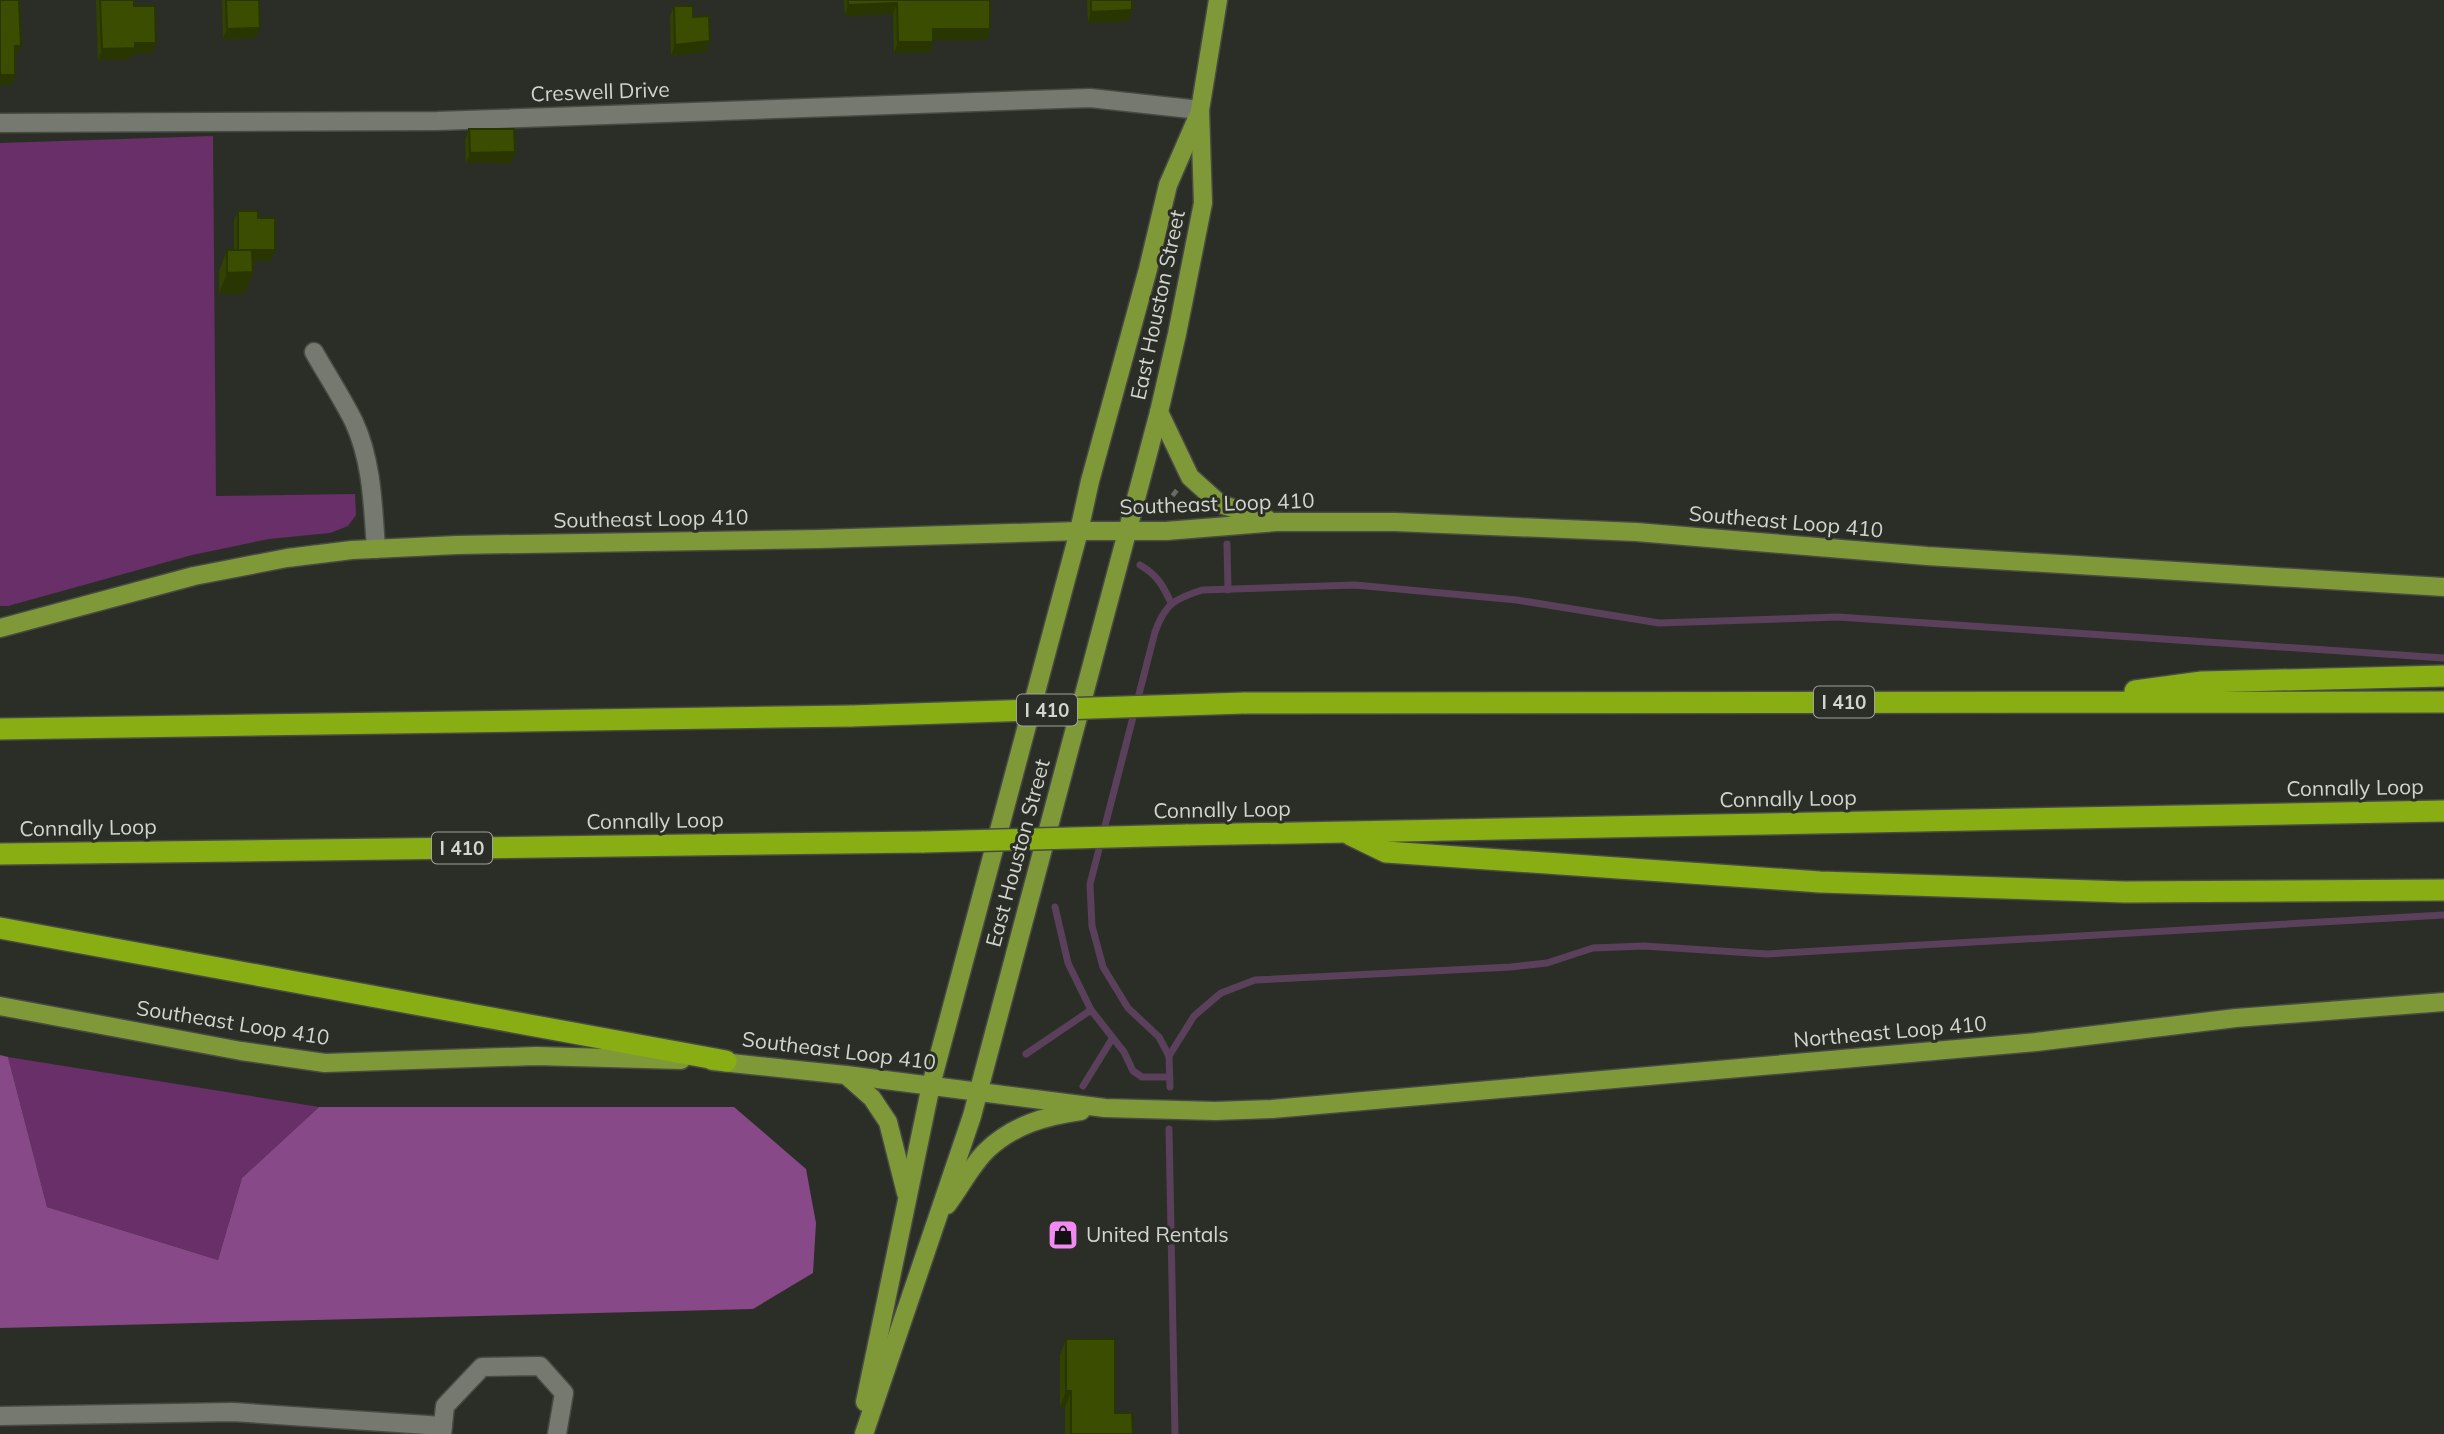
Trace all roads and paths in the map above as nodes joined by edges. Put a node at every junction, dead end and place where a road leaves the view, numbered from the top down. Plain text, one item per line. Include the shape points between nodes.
1 (1218, 0) edge
2 (1200, 110) junction
3 (0, 122) edge
4 (314, 352) dead end
5 (1159, 412) junction
6 (1180, 487) dead end
7 (1165, 494) dead end
8 (1173, 495) junction
9 (1166, 504) dead end
10 (1277, 522) junction
11 (1079, 530) junction
12 (1127, 531) junction
13 (376, 549) junction
14 (2444, 587) edge
15 (0, 628) edge
16 (2444, 676) edge
17 (2046, 702) junction
18 (2444, 702) edge
19 (0, 729) edge
20 (2444, 811) edge
21 (1346, 833) junction
22 (0, 854) edge
23 (2444, 890) edge
24 (0, 928) edge
25 (2444, 1002) edge
26 (0, 1006) edge
27 (726, 1061) junction
28 (846, 1075) junction
29 (931, 1085) junction
30 (979, 1091) junction
31 (1340, 1102) joint
32 (1105, 1108) junction
33 (907, 1200) junction
34 (935, 1222) junction
35 (0, 1416) edge
36 (442, 1430) edge
37 (557, 1434) edge
38 (858, 1434) edge
39 (864, 1434) edge

1 - 2 main road, East Houston Street
2 - 3 street, Creswell Drive via 1090,98 437,121
2 - 5 main road, East Houston Street via 1203,202
2 - 11 main road, East Houston Street via 1168,185
4 - 13 street via 355,424 367,463
5 - 10 main road via 1190,477 1220,505
5 - 12 main road, East Houston Street
6 - 8 path
7 - 8 path
8 - 9 path
10 - 12 main road, Southeast Loop 410
10 - 14 main road, Southeast Loop 410 via 1636,532 1927,556
11 - 12 main road, Southeast Loop 410
11 - 13 main road, Southeast Loop 410
11 - 29 main road, East Houston Street
12 - 30 main road, East Houston Street
13 - 15 main road, Southeast Loop 410 via 287,558 194,576
16 - 17 highway via 2202,682
17 - 18 highway, I 410
17 - 19 highway, I 410, bridge via 1244,703 851,716
20 - 21 highway, Connally Loop / I 410
21 - 22 highway, Connally Loop / I 410, bridge
21 - 23 highway via 1386,852 1820,882 2125,892
24 - 27 highway
25 - 31 main road, Northeast Loop 410
26 - 27 main road, Southeast Loop 410 via 324,1063 536,1056
27 - 28 main road, Southeast Loop 410
28 - 29 main road, Southeast Loop 410
28 - 33 main road via 872,1098 888,1122
29 - 30 main road, Southeast Loop 410
29 - 33 main road, East Houston Street
30 - 32 main road, Southeast Loop 410
30 - 34 main road, East Houston Street
31 - 32 main road, Southeast Loop 410 via 1215,1111
32 - 34 main road via 1046,1116 1012,1131 985,1152
33 - 38 main road, East Houston Street
34 - 39 main road, East Houston Street
35 - 36 street via 233,1412
36 - 37 street via 445,1406 482,1367 540,1366 564,1393

